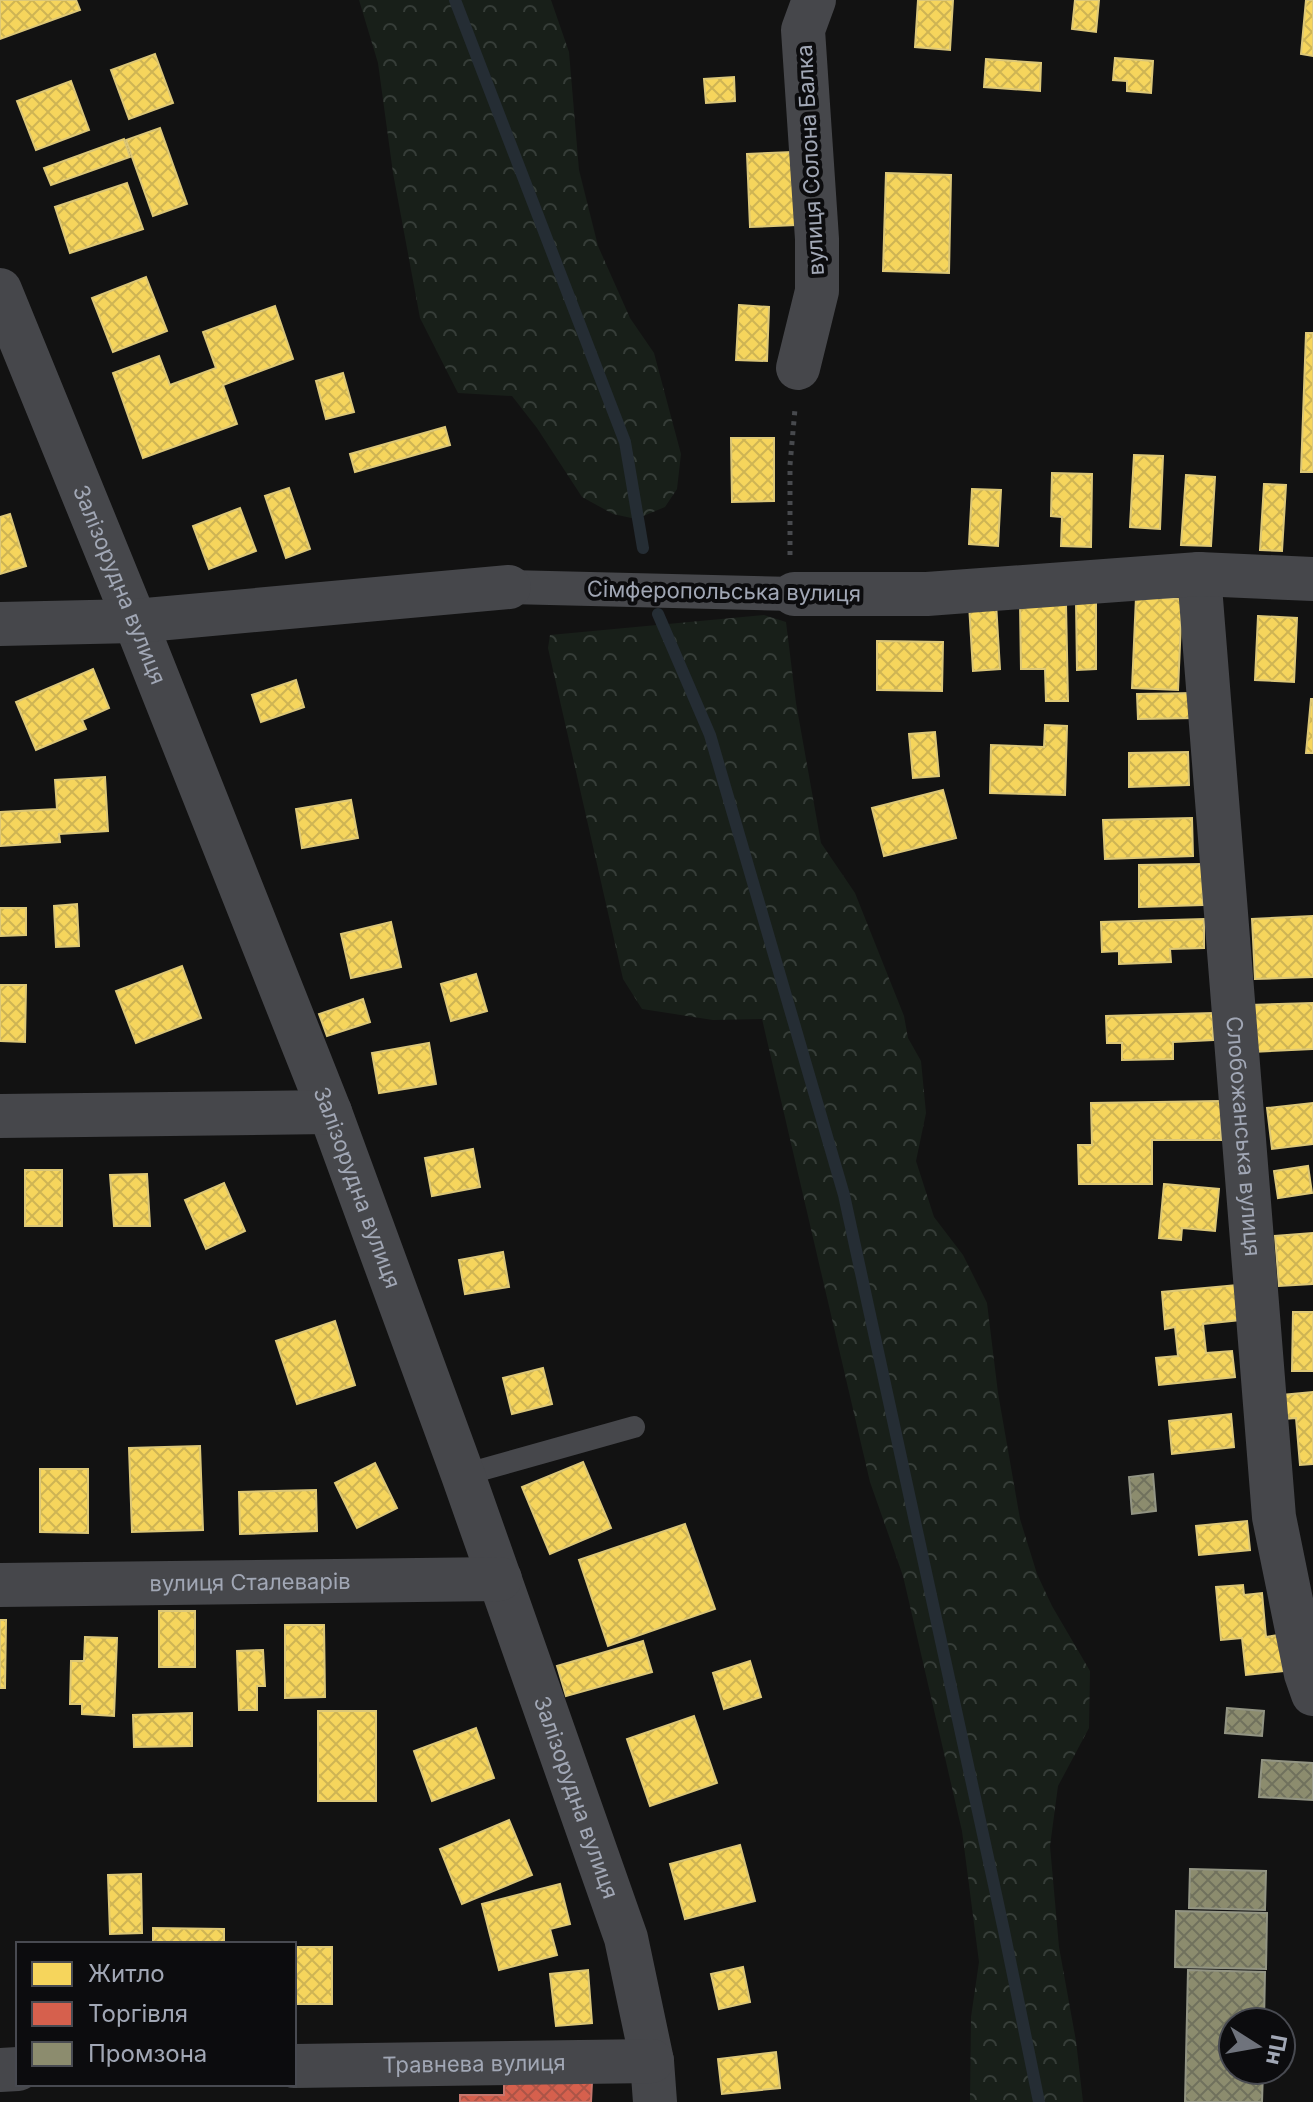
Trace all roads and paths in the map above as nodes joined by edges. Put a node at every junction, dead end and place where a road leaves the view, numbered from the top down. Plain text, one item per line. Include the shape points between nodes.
1 (814, 0) edge
2 (0, 290) edge
3 (798, 368) joint
4 (1199, 574) junction
5 (1313, 579) edge
6 (509, 587) joint
7 (794, 594) junction
8 (135, 621) junction
9 (0, 624) edge
10 (330, 1112) junction
11 (0, 1116) edge
12 (634, 1427) dead end
13 (463, 1475) junction
14 (500, 1579) junction
15 (0, 1585) edge
16 (1313, 1694) edge
17 (296, 2066) edge
18 (654, 2081) edge

1 - 3 street, вулиця Солона Балка via 803,30 817,291
2 - 8 street, Залізорудна вулиця
3 - 7 path via 790,465
4 - 5 street, Сімферопольська вулиця
4 - 7 street, Сімферопольська вулиця via 927,594
4 - 16 street, Слобожанська вулиця via 1274,1517
6 - 7 street, Сімферопольська вулиця
6 - 8 street, Сімферопольська вулиця
8 - 9 street, Сімферопольська вулиця
8 - 10 street, Залізорудна вулиця
10 - 11 street
10 - 13 street, Залізорудна вулиця
12 - 13 lane
13 - 14 street, Залізорудна вулиця
14 - 15 street, вулиця Сталеварів
14 - 18 street, Залізорудна вулиця via 626,1938
17 - 18 street, Травнева вулиця

